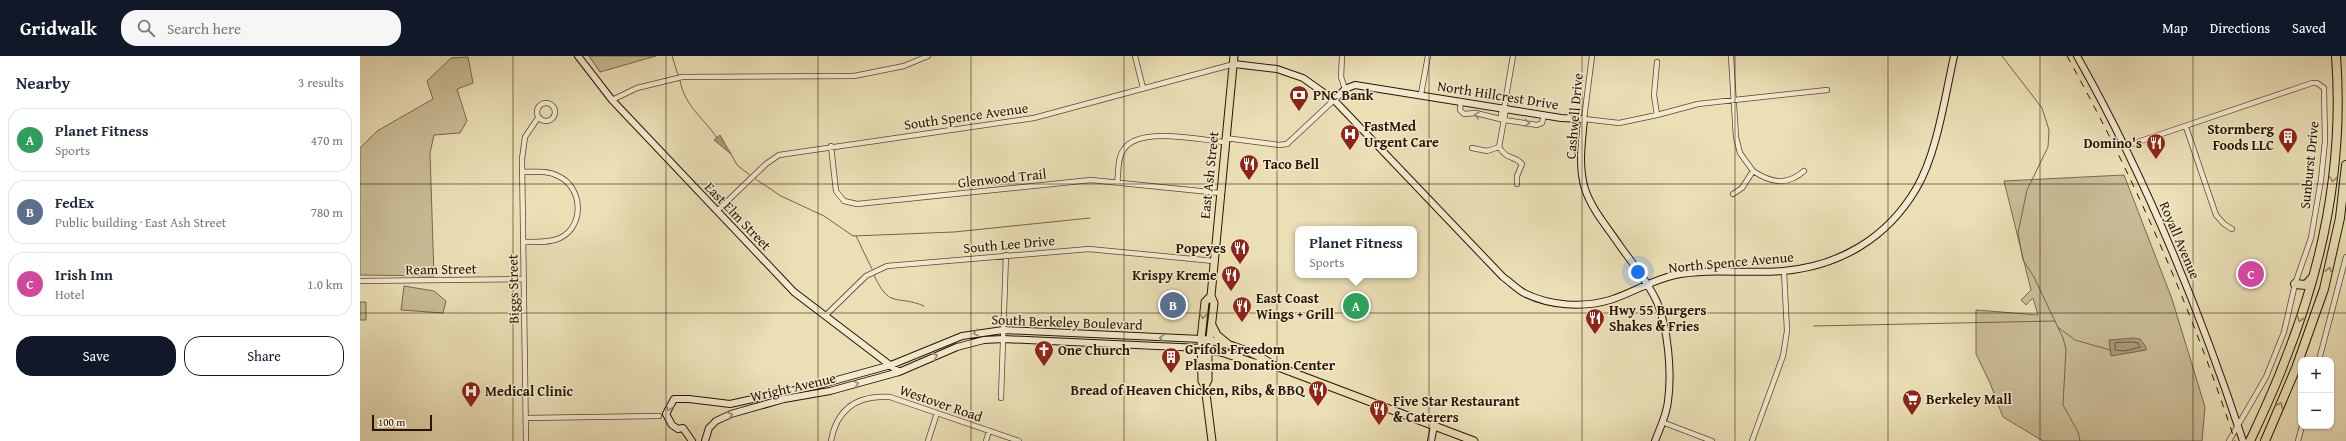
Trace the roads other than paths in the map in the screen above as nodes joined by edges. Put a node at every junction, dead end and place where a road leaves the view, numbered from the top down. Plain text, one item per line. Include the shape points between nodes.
1 (578, 56) edge
2 (928, 56) edge
3 (1135, 56) edge
4 (1342, 56) edge
5 (1428, 56) edge
6 (1513, 56) edge
7 (1592, 56) edge
8 (1731, 56) edge
9 (1954, 56) edge
10 (2076, 56) edge
11 (2336, 56) edge
12 (1234, 60) edge
13 (1657, 62) dead end
14 (1143, 88) junction
15 (1345, 89) junction
16 (1827, 90) dead end
17 (1421, 94) junction
18 (612, 100) junction
19 (1334, 100) junction
20 (1733, 100) junction
21 (1461, 101) junction
22 (1504, 109) junction
23 (1544, 115) junction
24 (1657, 116) junction
25 (538, 118) junction
26 (1584, 119) junction
27 (1504, 120) junction
28 (2186, 127) junction
29 (1225, 140) junction
30 (831, 146) junction
31 (1499, 147) junction
32 (2123, 147) junction
33 (1472, 148) dead end
34 (2346, 165) edge
35 (1753, 171) junction
36 (1804, 171) dead end
37 (522, 172) junction
38 (1118, 182) junction
39 (1517, 184) dead end
40 (1220, 193) junction
41 (1733, 194) dead end
42 (717, 211) junction
43 (2232, 229) dead end
44 (523, 242) junction
45 (1006, 255) junction
46 (2346, 256) edge
47 (1214, 261) junction
48 (2316, 268) junction
49 (1784, 271) junction
50 (2344, 276) edge
51 (523, 279) junction
52 (360, 281) edge
53 (1647, 284) junction
54 (2295, 284) junction
55 (1211, 296) junction
56 (2307, 299) junction
57 (825, 316) junction
58 (1211, 321) junction
59 (1003, 330) junction
60 (1002, 339) junction
61 (1201, 339) junction
62 (1209, 340) junction
63 (1231, 347) junction
64 (1205, 349) junction
65 (2320, 357) edge
66 (891, 365) junction
67 (1273, 365) junction
68 (899, 372) junction
69 (766, 396) dead end
70 (757, 398) dead end
71 (1001, 398) dead end
72 (937, 413) junction
73 (659, 416) dead end
74 (526, 418) junction
75 (1662, 422) junction
76 (2237, 424) junction
77 (1434, 426) junction
78 (2301, 429) edge
79 (989, 431) junction
80 (526, 441) edge
81 (692, 441) edge
82 (705, 441) edge
83 (831, 441) edge
84 (928, 441) edge
85 (986, 441) edge
86 (1020, 441) edge
87 (1212, 441) edge
88 (1431, 441) edge
89 (1474, 441) edge
90 (1655, 441) edge
91 (1712, 441) edge
92 (1752, 441) edge
93 (2229, 441) edge
94 (2243, 441) edge
95 (2250, 441) edge
96 (2265, 441) edge
97 (2298, 441) edge

1 - 18 street, East Elm Street
2 - 18 street via 904,66 854,76 682,78 637,88
3 - 14 street
4 - 15 street via 1341,77
5 - 17 street
6 - 22 street
7 - 26 street, Cashwell Drive
8 - 20 street
9 - 49 street, North Spence Avenue via 1933,148 1917,188 1894,222 1860,248 1824,264
10 - 32 street, Royall Avenue
11 -> 48 highway via 2336,149 2328,218
12 - 14 street, South Spence Avenue
12 - 19 street, North Spence Avenue via 1277,69 1303,78
12 - 29 main road, East Ash Street
13 - 24 street via 1654,95
14 - 30 street, South Spence Avenue via 1034,118
15 - 17 street, North Hillcrest Drive via 1355,85
15 - 19 street
16 - 20 street, North Hillcrest Drive
17 - 21 street, North Hillcrest Drive
18 - 42 street, East Elm Street
19 - 29 street via 1287,144
19 - 53 street, North Spence Avenue via 1502,277 1524,293 1546,301 1572,305 1611,300
20 - 24 street, North Hillcrest Drive via 1698,104
20 - 35 street via 1740,153
21 - 22 street, North Hillcrest Drive
27 -> 21 street via 1476,113 1464,114 1460,110
22 - 23 street, North Hillcrest Drive
22 - 27 street via 1501,116
23 - 26 street, North Hillcrest Drive
27 -> 23 street via 1540,125
24 - 26 street, North Hillcrest Drive via 1619,122
25 - 25 street via 549,122 556,112 553,106 547,103 540,104 537,109
25 - 37 street, Biggs Street via 525,137
26 - 53 street, Cashwell Drive via 1582,171 1586,190 1592,205
27 - 31 street
28 - 32 street, Sunburst Drive
28 - 43 street via 2216,215
28 - 54 street, Sunburst Drive via 2312,83 2324,88 2321,180 2311,238
29 - 38 street via 1170,136 1141,138 1124,150 1120,158
29 - 40 main road, East Ash Street
30 - 38 street, Glenwood Trail via 836,191 844,201 857,204 1091,180
30 - 42 street, South Spence Avenue via 779,155
31 - 33 street via 1487,151
31 - 39 street via 1506,156 1522,164
32 - 76 street, Royall Avenue via 2145,188 2181,272
96 -> 34 highway via 2296,368 2324,290 2340,218
35 - 36 street via 1763,177 1785,182 1795,179
35 - 41 street via 1742,188
37 - 44 street, Biggs Street
37 - 44 street via 549,172 559,176 568,183 578,203 575,223 561,238
38 - 40 street, Glenwood Trail
40 - 47 main road, East Ash Street
42 - 57 street, East Elm Street via 794,292
44 - 51 street, Biggs Street
45 - 47 street, South Lee Drive via 1089,248
45 - 57 street, South Lee Drive via 887,266 866,276
45 - 59 street
46 - 50 street
47 - 55 main road, East Ash Street
48 - 54 highway via 2306,285
48 - 56 highway
49 - 53 street, North Spence Avenue via 1675,275
49 - 92 street via 1787,332 1783,356
50 - 65 street
51 - 52 street, Ream Street
51 - 74 street, Biggs Street
53 - 75 street, Cashwell Drive via 1664,320 1668,350 1668,402
54 - 56 highway via 2306,292
54 - 76 street, Sunburst Drive via 2284,332 2266,377
55 - 58 main road, East Ash Street via 1214,303
55 -> 61 main road, East Ash Street via 1204,302
56 -> 95 highway via 2284,364
57 - 66 street, East Elm Street
58 - 62 main road, East Ash Street
58 - 63 main road via 1217,335
59 - 60 street
61 -> 59 street, South Berkeley Boulevard
59 -> 66 street, South Berkeley Boulevard via 979,332 949,340
60 - 64 street, South Berkeley Boulevard
68 -> 60 street, South Berkeley Boulevard via 957,347 984,340
60 - 71 street
61 - 62 main road
61 - 64 main road, East Ash Street
62 - 63 main road
62 - 64 main road, East Ash Street
63 - 67 main road
64 - 67 main road via 1221,350 1262,366
64 - 87 main road, East Ash Street via 1208,380 1205,386
66 - 68 street, East Elm Street
66 - 69 street, Wright Avenue via 815,386
67 - 77 main road
82 -> 68 street, Wright Avenue via 709,428 716,421 731,414
70 -> 81 street, Wright Avenue via 730,404 674,399 666,414 672,425 678,429 683,428
72 - 79 street, Westover Road
72 - 83 street, Westover Road via 890,397 873,396 854,403 842,414 833,429
72 - 84 street
73 - 74 street
74 - 80 street, Biggs Street
75 - 90 street, Cashwell Drive
75 - 91 street
76 - 93 street, Sunburst Drive
76 - 94 street, Royall Avenue
77 - 88 street
77 - 89 main road
78 - 97 street
79 - 85 street
79 - 86 street, Westover Road

